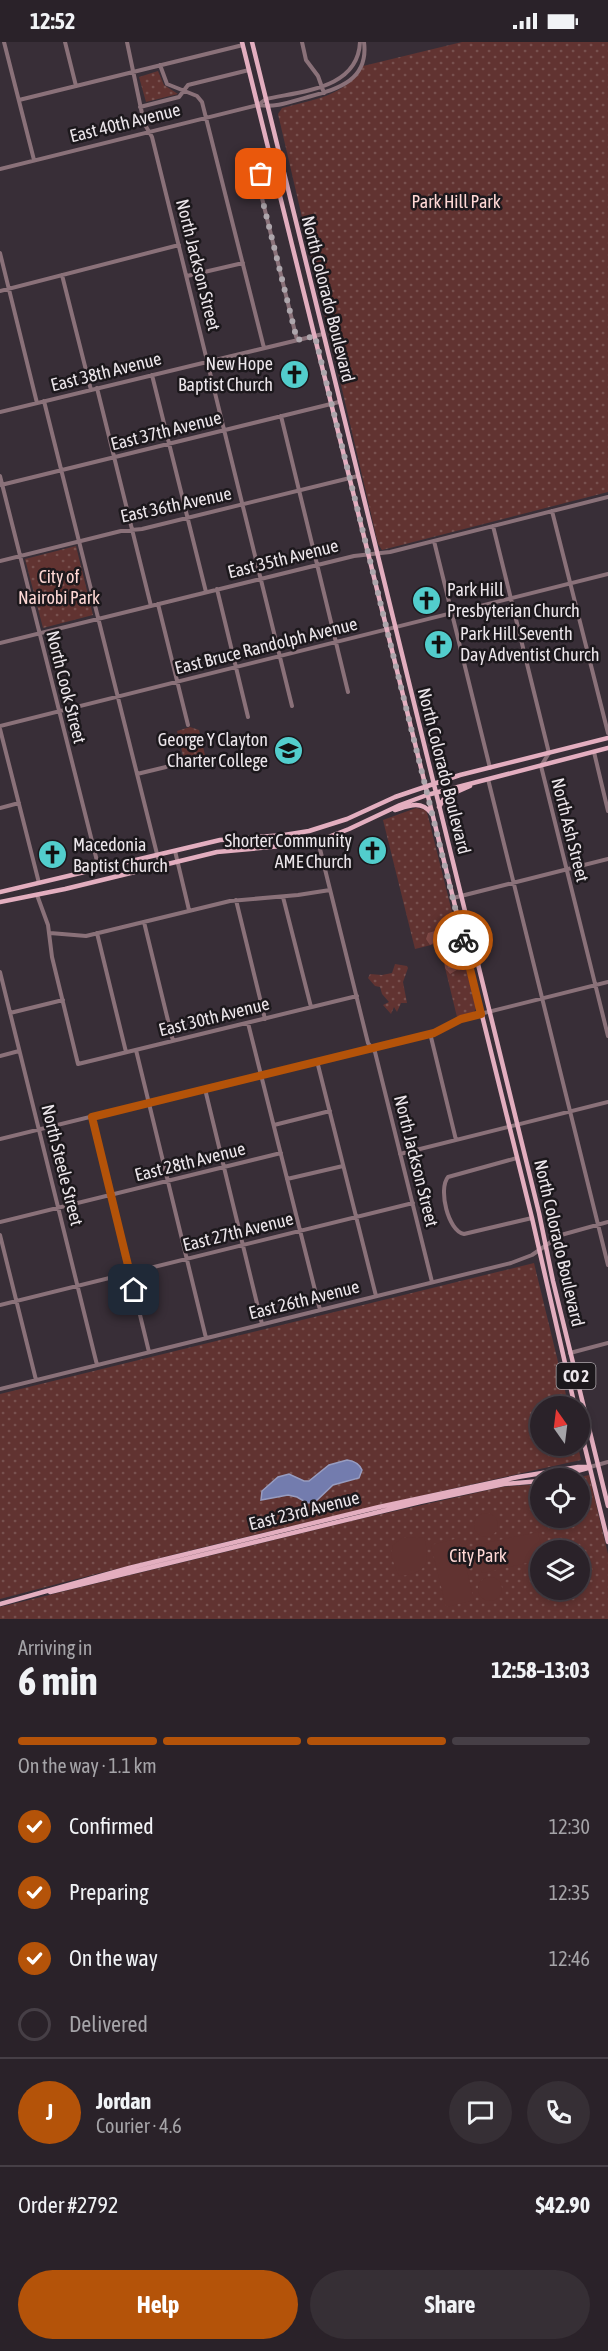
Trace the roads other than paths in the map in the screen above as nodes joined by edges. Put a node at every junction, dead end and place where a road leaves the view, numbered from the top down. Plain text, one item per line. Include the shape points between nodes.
1 (4, 42) edge
2 (65, 42) edge
3 (127, 42) edge
4 (252, 42) edge
5 (302, 42) edge
6 (362, 42) edge
7 (242, 44) edge
8 (160, 65) junction
9 (249, 70) junction
10 (132, 72) junction
11 (76, 86) junction
12 (322, 86) junction
13 (183, 91) junction
14 (324, 93) junction
15 (266, 99) junction
16 (19, 100) junction
17 (258, 105) junction
18 (267, 106) junction
19 (140, 107) junction
20 (206, 117) junction
21 (149, 131) junction
22 (34, 160) junction
23 (0, 169) edge
24 (261, 174) dead end
25 (179, 245) junction
26 (0, 253) edge
27 (243, 263) junction
28 (62, 274) junction
29 (187, 276) junction
30 (9, 288) junction
31 (0, 291) edge
32 (323, 334) junction
33 (315, 336) junction
34 (297, 340) junction
35 (264, 348) junction
36 (208, 361) junction
37 (152, 375) junction
38 (97, 388) junction
39 (91, 390) junction
40 (44, 401) junction
41 (339, 402) junction
42 (37, 403) junction
43 (331, 404) junction
44 (0, 412) edge
45 (280, 416) junction
46 (225, 430) junction
47 (170, 444) junction
48 (114, 457) junction
49 (62, 470) junction
50 (0, 476) edge
51 (358, 476) junction
52 (349, 478) junction
53 (1, 485) edge
54 (298, 491) junction
55 (608, 497) edge
56 (243, 504) junction
57 (552, 511) junction
58 (188, 518) junction
59 (493, 526) junction
60 (132, 530) junction
61 (79, 541) junction
62 (434, 541) junction
63 (368, 554) junction
64 (377, 554) junction
65 (20, 555) junction
66 (0, 561) edge
67 (316, 565) junction
68 (608, 574) edge
69 (262, 578) junction
70 (570, 584) junction
71 (217, 589) junction
72 (206, 592) junction
73 (511, 599) junction
74 (158, 604) junction
75 (151, 606) junction
76 (452, 614) junction
77 (98, 619) junction
78 (395, 628) junction
79 (387, 630) junction
80 (39, 633) junction
81 (0, 643) edge
82 (336, 643) junction
83 (282, 656) junction
84 (236, 668) junction
85 (177, 682) junction
86 (348, 692) dead end
87 (118, 697) junction
88 (292, 706) dead end
89 (58, 712) junction
90 (248, 717) dead end
91 (188, 725) dead end
92 (0, 727) edge
93 (608, 733) edge
94 (608, 738) edge
95 (608, 748) edge
96 (594, 752) junction
97 (549, 753) junction
98 (541, 766) junction
99 (166, 767) dead end
100 (490, 768) junction
101 (137, 774) junction
102 (488, 779) junction
103 (481, 781) junction
104 (433, 784) junction
105 (425, 787) junction
106 (435, 793) junction
107 (427, 795) junction
108 (19, 803) junction
109 (439, 807) junction
110 (0, 808) edge
111 (608, 811) edge
112 (378, 815) junction
113 (433, 816) junction
114 (318, 841) junction
115 (175, 851) junction
116 (157, 855) junction
117 (608, 859) edge
118 (177, 861) junction
119 (160, 866) junction
120 (99, 869) junction
121 (566, 870) junction
122 (514, 883) junction
123 (39, 884) junction
124 (330, 890) junction
125 (0, 892) edge
126 (461, 896) junction
127 (38, 897) junction
128 (283, 897) junction
129 (453, 898) junction
130 (236, 900) junction
131 (0, 902) edge
132 (189, 910) junction
133 (144, 922) junction
134 (50, 933) junction
135 (97, 933) junction
136 (0, 973) edge
137 (608, 982) edge
138 (595, 985) junction
139 (357, 996) junction
140 (63, 1000) junction
141 (543, 1001) junction
142 (310, 1007) junction
143 (489, 1012) junction
144 (10, 1013) junction
145 (481, 1014) junction
146 (265, 1019) junction
147 (248, 1023) junction
148 (430, 1036) junction
149 (608, 1036) edge
150 (173, 1041) junction
151 (372, 1047) junction
152 (135, 1050) junction
153 (19, 1051) junction
154 (126, 1052) junction
155 (0, 1056) edge
156 (317, 1061) junction
157 (261, 1075) junction
158 (205, 1089) junction
159 (608, 1102) edge
160 (148, 1103) junction
161 (330, 1111) junction
162 (570, 1112) junction
163 (92, 1117) junction
164 (274, 1125) junction
165 (517, 1125) junction
166 (509, 1127) junction
167 (39, 1129) junction
168 (0, 1139) edge
169 (456, 1140) junction
170 (281, 1153) junction
171 (400, 1154) junction
172 (517, 1158) junction
173 (343, 1166) junction
174 (224, 1167) junction
175 (287, 1179) junction
176 (168, 1181) junction
177 (111, 1195) junction
178 (413, 1203) junction
179 (58, 1208) junction
180 (356, 1217) junction
181 (532, 1218) junction
182 (0, 1222) edge
183 (608, 1222) edge
184 (598, 1225) junction
185 (300, 1231) junction
186 (0, 1235) edge
187 (546, 1244) junction
188 (243, 1245) junction
189 (539, 1250) junction
190 (186, 1259) junction
191 (608, 1265) edge
192 (130, 1272) junction
193 (432, 1282) junction
194 (77, 1285) junction
195 (376, 1296) junction
196 (16, 1301) junction
197 (0, 1305) edge
198 (320, 1310) junction
199 (262, 1324) junction
200 (206, 1338) junction
201 (608, 1343) edge
202 (149, 1352) junction
203 (570, 1353) junction
204 (97, 1365) junction
205 (36, 1380) junction
206 (0, 1389) edge
207 (572, 1396) edge
208 (587, 1456) edge
209 (608, 1462) edge
210 (598, 1465) junction
211 (590, 1467) junction
212 (586, 1468) edge
213 (530, 1482) edge
214 (448, 1492) junction
215 (420, 1502) junction
216 (608, 1506) edge
217 (608, 1542) edge
218 (27, 1597) junction
219 (0, 1604) edge

1 - 16 street
2 - 11 street
3 - 10 street, North Jackson Street
4 - 15 main road, North Colorado Boulevard / CO 2
5 - 12 street via 306,60
6 - 12 street, East 40th Avenue via 351,69 339,80
6 - 14 street, East 40th Avenue via 363,57 356,75 344,86
7 - 8 street
7 - 9 main road, North Colorado Boulevard / CO 2
8 - 10 street
8 - 13 street via 165,83
9 - 13 street via 188,85
9 - 17 main road, North Colorado Boulevard / CO 2
10 - 11 street
10 - 19 street, North Jackson Street
11 - 16 street
12 - 14 street
12 - 15 street, East 40th Avenue
13 - 19 street via 179,97
13 - 20 street via 200,98
14 - 18 street, East 40th Avenue
15 - 17 street, East 40th Avenue
15 - 18 main road, North Colorado Boulevard / CO 2
16 - 22 street
17 - 18 street, East 40th Avenue
17 - 20 street, East 40th Avenue
17 - 33 main road, North Colorado Boulevard / CO 2
18 - 32 main road, North Colorado Boulevard / CO 2
19 - 21 street, North Jackson Street
20 - 21 street, East 40th Avenue
20 - 27 street
21 - 22 street, East 40th Avenue
21 - 25 street, North Jackson Street
22 - 23 street, East 40th Avenue
24 - 34 street via 260,190
25 - 28 street
25 - 29 street, North Jackson Street
26 - 30 street
27 - 29 street
27 - 35 street
28 - 30 street
28 - 39 street
29 - 36 street, North Jackson Street
30 - 31 street
30 - 42 street
32 - 33 street, East 38th Avenue
32 - 41 main road, North Colorado Boulevard / CO 2
33 - 34 street, East 38th Avenue
33 - 43 main road, North Colorado Boulevard / CO 2
34 - 35 street, East 38th Avenue
35 - 36 street, East 38th Avenue
36 - 37 street, East 38th Avenue
36 - 46 street, North Jackson Street
37 - 38 street, East 38th Avenue
37 - 47 street
38 - 39 street, East 38th Avenue
38 - 48 street
39 - 40 street, East 38th Avenue
40 - 42 street, East 38th Avenue
40 - 49 street
41 - 43 street, East 37th Avenue
41 - 51 main road, North Colorado Boulevard / CO 2
42 - 44 street, East 38th Avenue
43 - 45 street, East 37th Avenue
43 - 52 main road, North Colorado Boulevard / CO 2
45 - 46 street, East 37th Avenue
45 - 54 street
46 - 47 street, East 37th Avenue
46 - 56 street, North Jackson Street
47 - 48 street, East 37th Avenue
47 - 58 street
48 - 49 street, East 37th Avenue
48 - 60 street
49 - 53 street, East 37th Avenue
49 - 61 street
50 - 53 street, North Cook Street
51 - 52 street, East 36th Avenue
51 - 64 main road, North Colorado Boulevard / CO 2
52 - 54 street, East 36th Avenue
52 - 63 main road, North Colorado Boulevard / CO 2
53 - 65 street, North Cook Street
54 - 56 street, East 36th Avenue
54 - 67 street
55 - 57 street, East 35th Avenue
56 - 58 street, East 36th Avenue
56 - 69 street, North Jackson Street
57 - 59 street, East 35th Avenue
57 - 70 street
58 - 60 street, East 36th Avenue
58 - 72 street
59 - 62 street, East 35th Avenue
59 - 73 street, North Ash Street
60 - 61 street, East 36th Avenue
60 - 75 street
61 - 65 street, East 36th Avenue
61 - 77 street
62 - 64 street, East 35th Avenue
62 - 76 street
63 - 64 street, East 35th Avenue
63 - 67 street, East 35th Avenue
63 - 79 main road, North Colorado Boulevard / CO 2
64 - 78 main road, North Colorado Boulevard / CO 2
65 - 66 street, East 36th Avenue
65 - 80 street, North Cook Street
67 - 69 street, East 35th Avenue
67 - 82 street
68 - 70 street, East Bruce Randolph Avenue
69 - 71 street, East 35th Avenue
69 - 83 street, North Jackson Street
70 - 73 street, East Bruce Randolph Avenue
70 - 93 street
71 - 72 street, East 35th Avenue
71 - 84 street
72 - 74 street, East 35th Avenue
73 - 76 street, East Bruce Randolph Avenue
73 - 97 street, North Ash Street
74 - 75 street, East 35th Avenue
74 - 85 street
75 - 77 street, East 35th Avenue
76 - 78 street, East Bruce Randolph Avenue
76 - 100 street
77 - 80 street, East 35th Avenue
77 - 87 street
78 - 79 street, East Bruce Randolph Avenue
78 - 104 main road, North Colorado Boulevard / CO 2
79 - 82 street, East Bruce Randolph Avenue
79 - 105 main road, North Colorado Boulevard / CO 2
80 - 81 street, East 35th Avenue
80 - 89 street, North Cook Street
82 - 83 street, East Bruce Randolph Avenue
82 - 86 street
83 - 84 street, East Bruce Randolph Avenue
83 - 88 street, North Jackson Street
84 - 85 street, East Bruce Randolph Avenue
84 - 90 street
85 - 87 street, East Bruce Randolph Avenue
85 - 91 street
87 - 89 street, East Bruce Randolph Avenue
87 - 101 street
89 - 92 street, East Bruce Randolph Avenue
89 - 120 street, North Cook Street
92 - 108 street
94 - 97 main road
95 - 96 main road
96 - 98 main road
96 - 111 street
97 - 98 street, North Ash Street
97 - 100 main road
98 - 102 main road
98 - 121 street, North Ash Street
99 - 101 street
100 - 104 main road
101 - 116 street
102 - 103 main road
102 - 122 street
103 - 106 main road
103 - 109 main road via 445,797
104 - 105 main road
104 - 106 main road, North Colorado Boulevard / CO 2
105 - 107 main road, North Colorado Boulevard / CO 2
105 - 115 main road via 309,831 226,839
106 - 107 main road
106 - 109 main road, North Colorado Boulevard / CO 2
107 - 112 main road
107 - 113 main road, North Colorado Boulevard / CO 2
108 - 110 street
108 - 123 street
109 - 126 main road, North Colorado Boulevard / CO 2
112 - 113 main road via 419,805
112 - 114 main road
113 - 129 main road, North Colorado Boulevard / CO 2
114 - 118 main road via 232,849
114 - 124 street, North Jackson Street
115 - 116 main road
115 - 118 street
116 - 119 street
116 - 120 main road
117 - 121 street
118 - 119 main road
118 - 132 street
119 - 127 main road
120 - 123 main road
121 - 122 street
121 - 138 street, North Ash Street
122 - 126 street
122 - 141 street
123 - 125 main road
124 - 128 street
124 - 139 street, North Jackson Street
126 - 129 street
126 - 143 main road, North Colorado Boulevard / CO 2
127 - 131 main road
127 - 134 street
128 - 130 street
128 - 142 street
129 - 145 main road, North Colorado Boulevard / CO 2
130 - 132 street
130 - 146 street
132 - 133 street
133 - 135 street
133 - 150 street
134 - 135 street
134 - 140 street
135 - 154 street
136 - 144 street, North Steele Street
137 - 138 street
138 - 141 street
138 - 149 street, North Ash Street
139 - 142 street, East 30th Avenue
139 - 151 street, North Jackson Street
140 - 144 street
140 - 154 street, East 30th Avenue via 78,1064
141 - 143 street
141 - 162 street
142 - 146 street, East 30th Avenue
143 - 145 street
143 - 165 main road, North Colorado Boulevard / CO 2
144 - 153 street, North Steele Street
145 - 148 street via 461,1019
145 - 166 main road, North Colorado Boulevard / CO 2
146 - 147 street, East 30th Avenue
147 - 150 street, East 30th Avenue
147 - 157 street
148 - 151 street
148 - 169 street
150 - 152 street, East 30th Avenue
151 - 156 street
151 - 171 street, North Jackson Street
152 - 154 street, East 30th Avenue
152 - 160 street
153 - 155 street
153 - 167 street, North Steele Street
156 - 157 street
156 - 161 street
157 - 158 street
157 - 164 street
158 - 160 street
158 - 174 street
159 - 162 street
160 - 163 street
160 - 176 street
161 - 164 street
161 - 173 street
162 - 165 street
162 - 184 street
163 - 167 street
163 - 177 street
164 - 170 street
165 - 166 street
165 - 187 main road, North Colorado Boulevard / CO 2
166 - 169 street
166 - 172 main road, North Colorado Boulevard / CO 2
167 - 168 street
167 - 179 street, North Steele Street
169 - 171 street
170 - 174 street, East 28th Avenue
170 - 175 street
171 - 178 street, North Jackson Street
172 - 181 main road, North Colorado Boulevard / CO 2
172 - 181 street via 448,1177 443,1189 451,1223 464,1234
173 - 175 street
173 - 180 street
174 - 176 street, East 28th Avenue
174 - 188 street
175 - 185 street
176 - 177 street, East 28th Avenue
176 - 190 street
177 - 179 street, East 28th Avenue
177 - 192 street
178 - 180 street, East 27th Avenue
178 - 193 street, North Jackson Street
179 - 182 street, East 28th Avenue
179 - 194 street, North Steele Street
180 - 185 street, East 27th Avenue
180 - 195 street
181 - 189 main road, North Colorado Boulevard / CO 2
183 - 184 street, East 26th Avenue
184 - 187 street, East 26th Avenue via 561,1235
184 - 191 street
185 - 188 street, East 27th Avenue
185 - 198 street
186 - 196 street
187 - 189 street, East 26th Avenue
187 - 203 main road, North Colorado Boulevard / CO 2
188 - 190 street, East 27th Avenue
188 - 199 street
189 - 193 street, East 26th Avenue via 511,1263
189 - 207 main road, North Colorado Boulevard / CO 2
190 - 192 street, East 27th Avenue
190 - 200 street
192 - 194 street, East 27th Avenue
192 - 202 street
193 - 195 street, East 26th Avenue
194 - 196 street, East 27th Avenue
194 - 204 street, North Steele Street
195 - 198 street, East 26th Avenue
196 - 197 street, East 27th Avenue
196 - 205 street
198 - 199 street, East 26th Avenue
199 - 200 street, East 26th Avenue
200 - 202 street, East 26th Avenue
201 - 203 street
202 - 204 street, East 26th Avenue
203 - 210 main road, North Colorado Boulevard / CO 2
204 - 205 street, East 26th Avenue
205 - 206 street, East 26th Avenue
208 - 211 main road
209 - 210 street, East 23rd Avenue
210 - 211 street, East 23rd Avenue
210 - 216 main road, North Colorado Boulevard / CO 2
211 - 212 main road, East 23rd Avenue
211 - 214 main road, East 23rd Avenue
211 - 217 main road
213 - 215 main road, East 23rd Avenue
214 - 215 main road
214 - 218 main road, East 23rd Avenue via 129,1568
215 - 218 main road, East 23rd Avenue
218 - 219 main road, East 23rd Avenue

